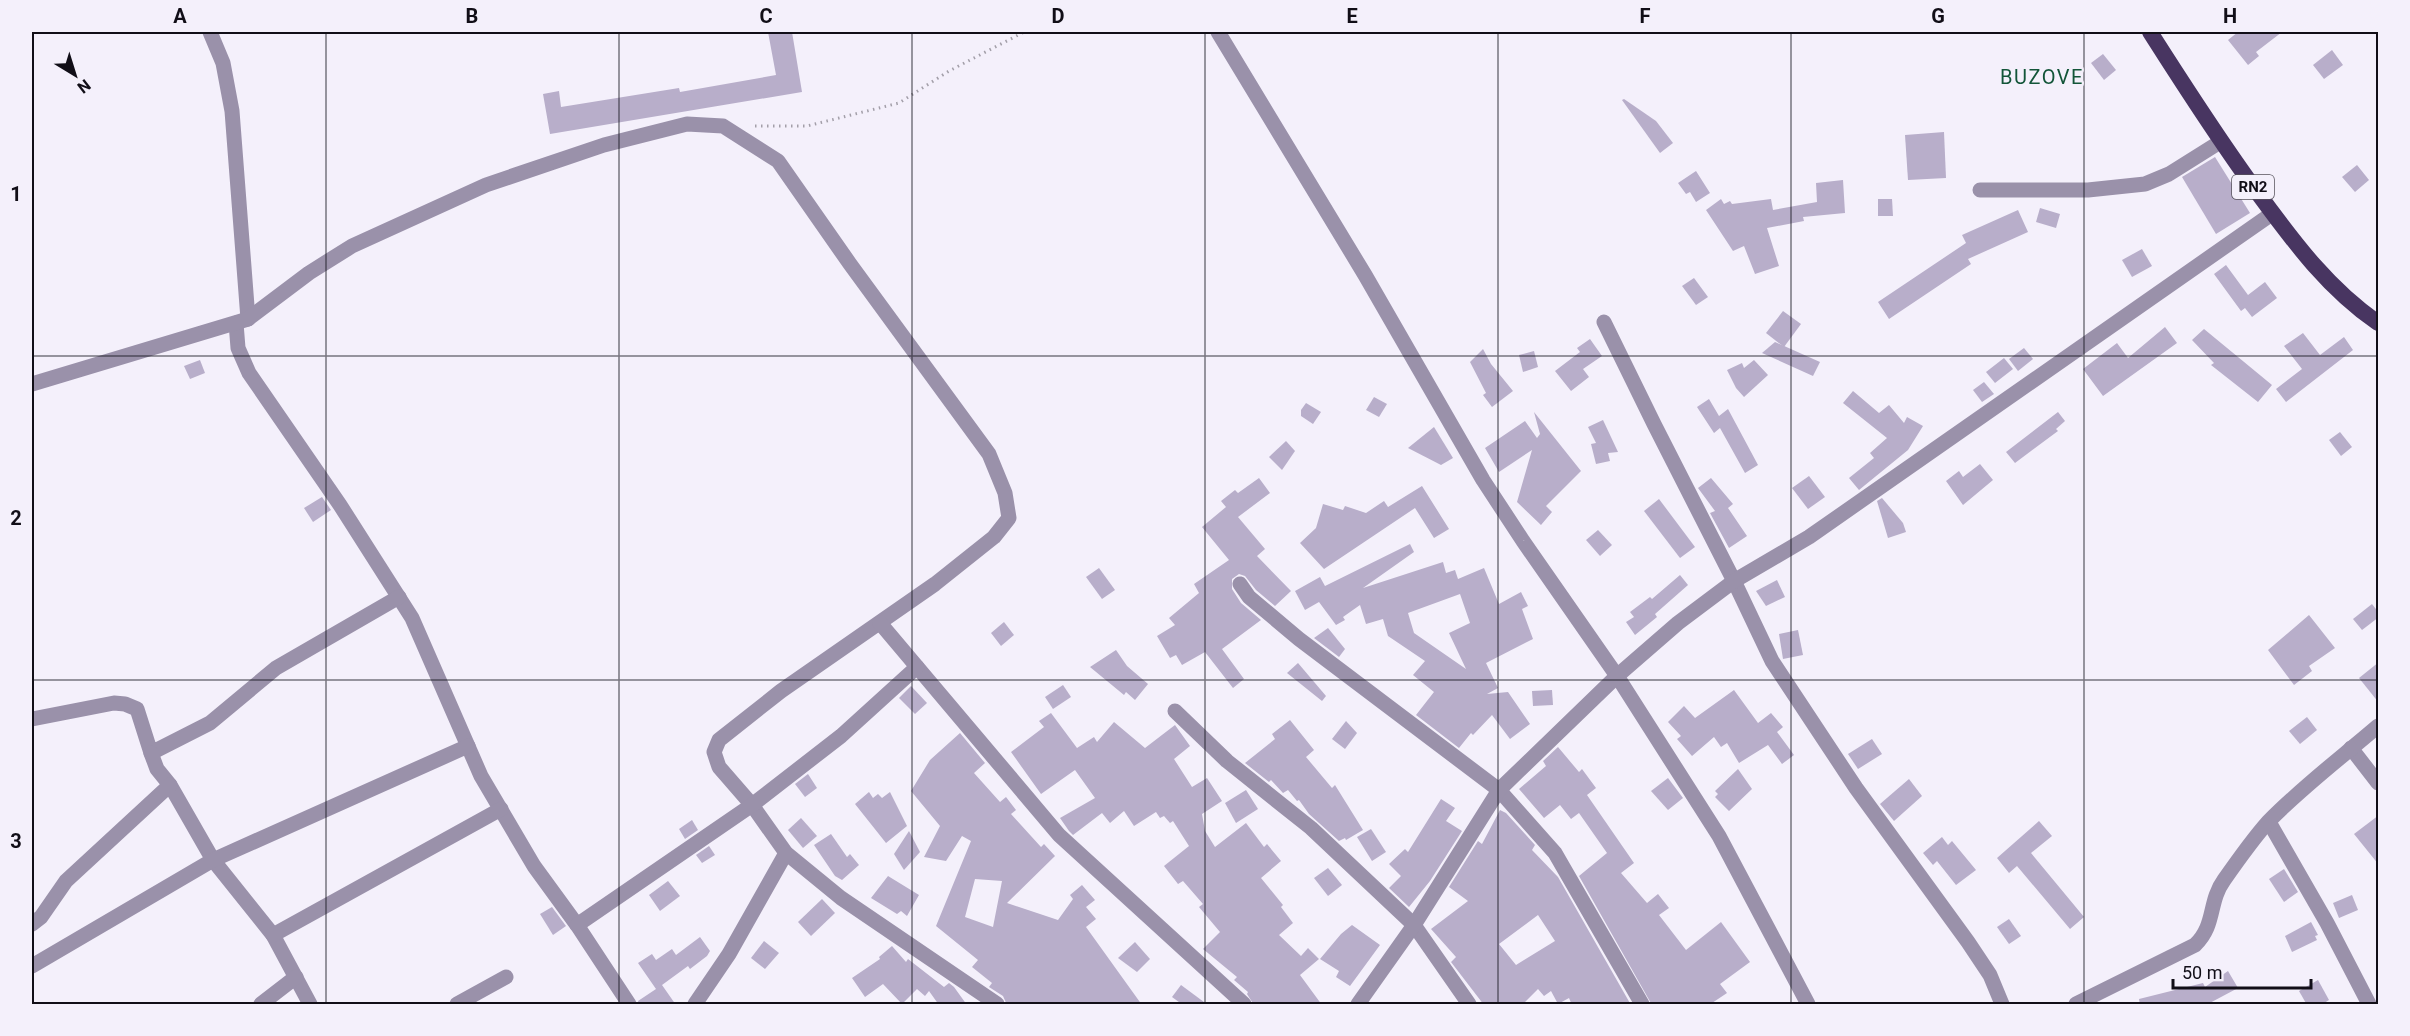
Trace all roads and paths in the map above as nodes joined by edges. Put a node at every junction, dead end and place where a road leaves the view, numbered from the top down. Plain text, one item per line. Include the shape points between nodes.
1 (210, 32) edge
2 (1024, 32) edge
3 (1218, 32) edge
4 (2150, 32) edge
5 (723, 126) junction
6 (2220, 142) junction
7 (1980, 190) dead end
8 (2272, 213) junction
9 (242, 321) junction
10 (1604, 322) dead end
11 (2379, 323) edge
12 (32, 384) edge
13 (1734, 581) junction
14 (1240, 584) dead end
15 (399, 597) junction
16 (880, 623) junction
17 (917, 667) junction
18 (1617, 676) junction
19 (1175, 711) dead end
20 (32, 719) edge
21 (2379, 726) edge
22 (468, 746) junction
23 (2351, 748) junction
24 (151, 753) junction
25 (2379, 783) edge
26 (170, 785) junction
27 (1499, 790) junction
28 (752, 805) junction
29 (501, 809) junction
30 (2269, 822) junction
31 (786, 853) junction
32 (213, 860) junction
33 (32, 924) edge
34 (577, 925) junction
35 (1414, 926) junction
36 (273, 935) junction
37 (32, 966) edge
38 (296, 977) junction
39 (506, 977) dead end
40 (261, 1005) edge
41 (310, 1005) edge
42 (457, 1005) edge
43 (629, 1005) edge
44 (695, 1005) edge
45 (998, 1005) edge
46 (1244, 1005) edge
47 (1358, 1005) edge
48 (1469, 1005) edge
49 (1642, 1005) edge
50 (1808, 1005) edge
51 (2002, 1005) edge
52 (2076, 1005) edge
53 (2368, 1005) edge

1 - 9 street via 223,63 232,111
2 - 5 path via 898,103 807,126
3 - 18 street via 1483,480
4 - 6 highway, RN2
5 - 9 street via 687,124 604,145 486,185 352,246
5 - 16 street via 778,161 989,454 1005,493 1009,518 994,537
6 - 7 street via 2169,174 2145,184 2088,190
6 - 8 highway, RN2
8 - 11 highway, RN2 via 2331,285
8 - 13 street via 1809,537
9 - 12 street
9 - 15 street via 238,348 249,373
10 - 13 street
13 - 18 street
13 - 51 street via 1772,661 1856,788 1968,942 1990,975
14 - 27 street via 1249,597 1299,639
15 - 22 street
15 - 24 street via 276,668 210,723
16 - 17 street
16 - 28 street via 781,691 719,740 714,752 720,767
17 - 28 street via 841,736
17 - 46 street via 1059,835
18 - 27 street
18 - 50 street via 1719,836
19 - 35 street via 1227,761 1311,828
20 - 24 street via 125,704 137,710
21 - 23 street
22 - 29 street
22 - 32 street
23 - 25 street
23 - 30 street
24 - 26 street via 157,769
26 - 32 street
26 - 33 street via 66,881
27 - 35 street
27 - 49 street via 1555,852
28 - 31 street
28 - 34 street
29 - 34 street via 534,866
29 - 36 street
30 - 52 street via 2221,884 2212,903 2208,930 2196,945
30 - 53 street
31 - 44 street
31 - 45 street via 841,898
32 - 36 street
32 - 37 street
34 - 43 street
35 - 47 street
35 - 48 street
36 - 38 street
38 - 40 street
38 - 41 street
39 - 42 street

